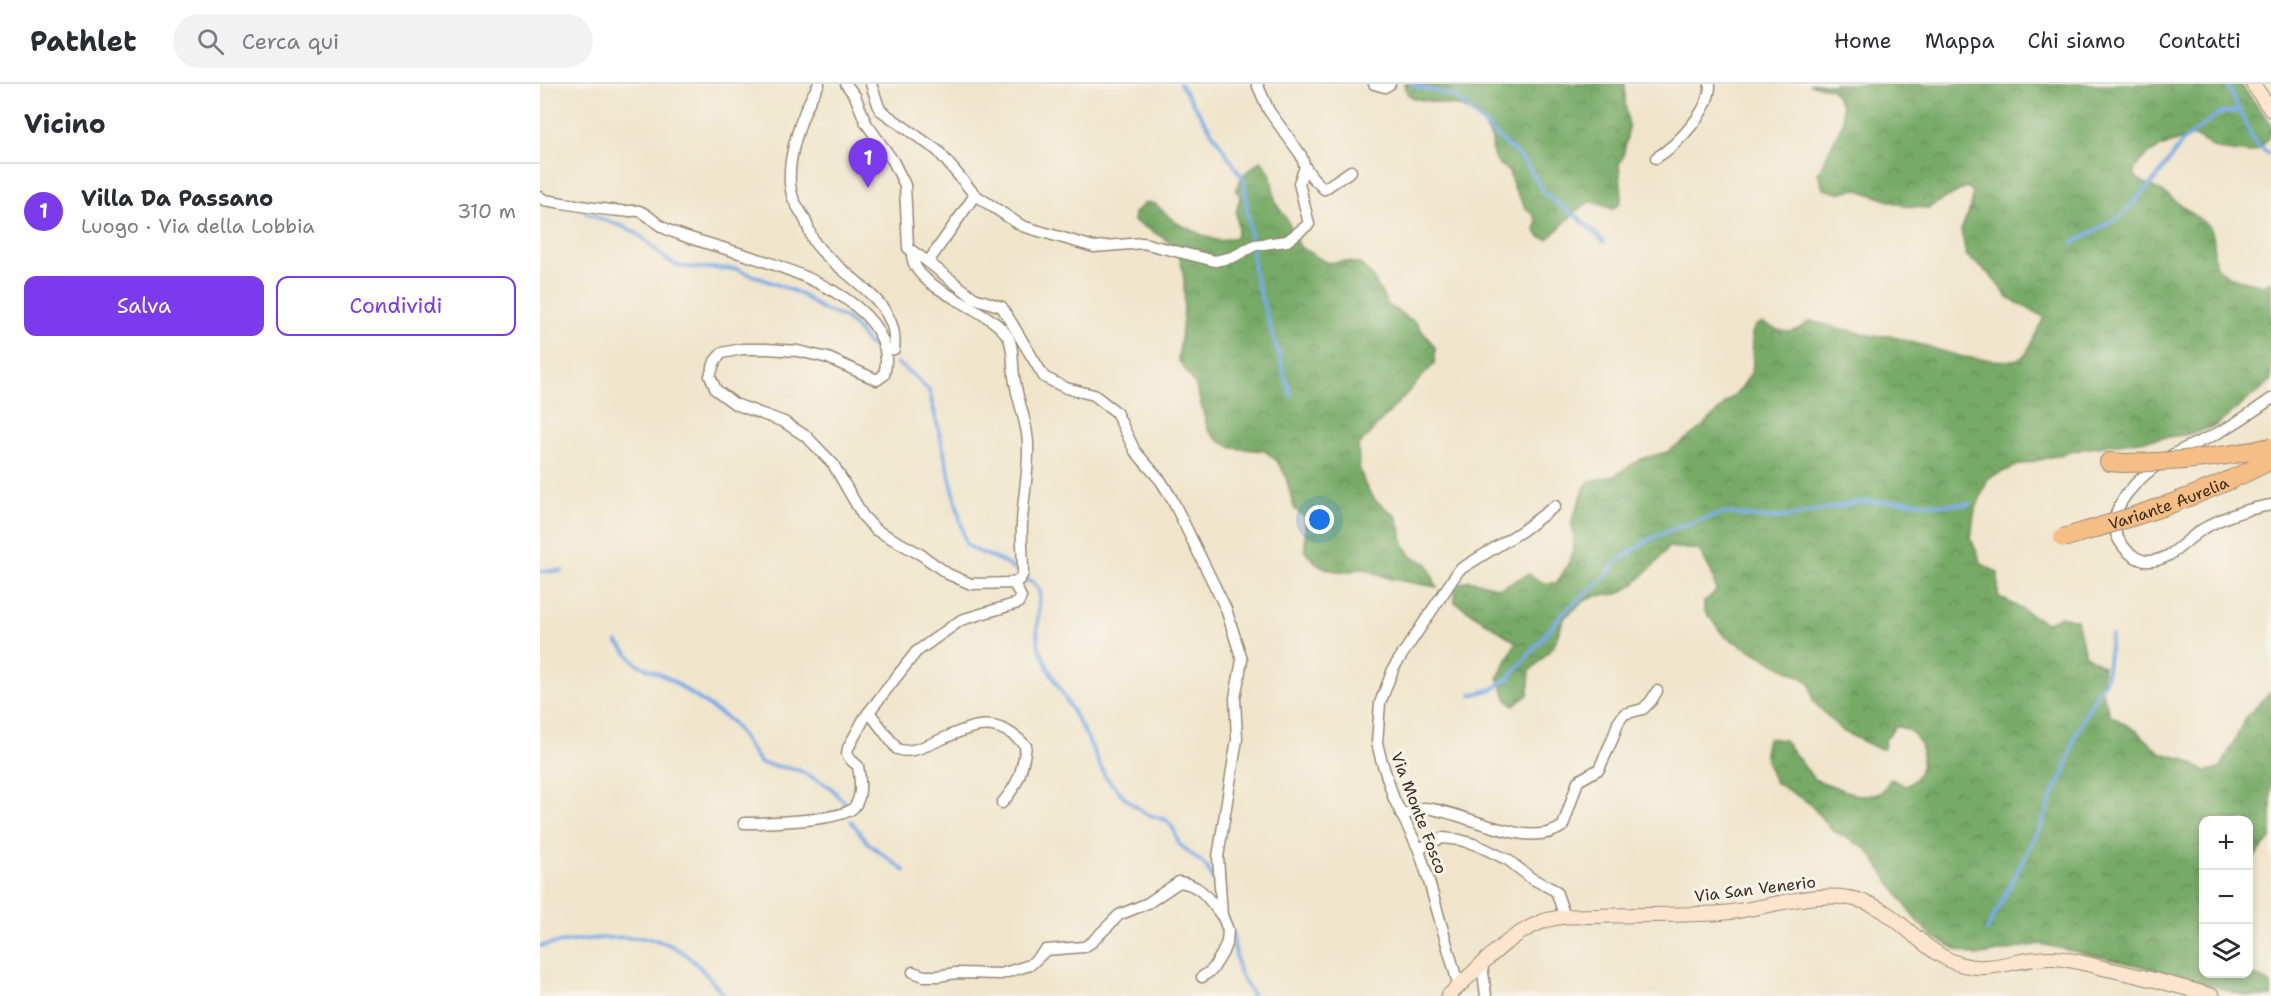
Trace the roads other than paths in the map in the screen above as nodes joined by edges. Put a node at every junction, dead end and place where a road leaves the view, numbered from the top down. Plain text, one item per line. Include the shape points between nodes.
1 (819, 84) edge
2 (846, 84) edge
3 (871, 84) edge
4 (1257, 84) edge
5 (1374, 84) edge
6 (1390, 84) edge
7 (1710, 84) edge
8 (2253, 84) edge
9 (2271, 110) edge
10 (1656, 158) dead end
11 (1305, 167) junction
12 (1351, 171) dead end
13 (975, 195) junction
14 (540, 197) edge
15 (912, 251) junction
16 (928, 262) junction
17 (887, 350) junction
18 (2271, 399) edge
19 (2271, 447) edge
20 (2271, 460) edge
21 (2117, 463) dead end
22 (2271, 505) edge
23 (1555, 506) dead end
24 (2063, 538) dead end
25 (1014, 583) junction
26 (1657, 691) dead end
27 (869, 712) junction
28 (1002, 803) dead end
29 (1402, 816) junction
30 (744, 823) dead end
31 (1419, 850) junction
32 (1222, 915) junction
33 (1565, 917) junction
34 (1482, 964) junction
35 (913, 972) dead end
36 (1202, 977) dead end
37 (1456, 993) edge
38 (1486, 996) edge
39 (2213, 996) edge

1 - 17 street via 796,134 790,166 793,197 814,242 861,283 890,319 896,336 894,349
2 - 15 street via 905,185 908,248
3 - 13 street via 880,110 933,146
4 - 11 street via 1269,111 1301,155
5 - 6 street
7 - 10 street via 1710,96 1688,129
8 - 9 street
11 - 12 street via 1324,189
11 - 13 street via 1299,183 1309,224 1287,241 1254,245 1233,257 1215,261 1143,243 1094,247 1022,226
13 - 16 street
14 - 17 street via 623,212 638,211 670,230 740,251 817,282 857,306 873,323
15 - 16 street
15 - 25 street via 925,278 995,325 1009,340 1028,443 1023,573
16 - 32 street via 974,298 1002,307 1044,377 1094,395 1116,412 1135,451 1172,499 1226,609 1242,660 1235,698 1237,739 1218,857
17 - 25 street via 884,375 877,380 828,358 766,349 722,353 710,376 716,390 735,404 783,422 807,437 833,464 863,516 876,530 971,584
18 - 22 street via 2217,434 2172,455 2131,487 2115,517 2116,536 2129,554 2146,562 2163,560 2220,520 2246,509
19 - 21 highway, bridge via 2175,462
20 - 24 highway, Variante Aurelia, bridge via 2172,505
23 - 29 street, Via Monte Fosco via 1459,570 1394,667 1380,703 1377,743
25 - 27 street via 1021,597 1018,603 960,620 916,652
26 - 29 street via 1643,709 1624,714 1599,769 1578,781 1563,826 1558,829 1526,833 1423,808
27 - 28 street via 897,749 904,752 983,725 998,725 1015,734 1026,746 1024,759 1019,780
27 - 30 street via 847,754 858,766 861,780 854,808 845,814 783,823
29 - 31 street, Via Monte Fosco
31 - 33 street via 1443,838 1493,852 1556,891
31 - 37 street, Via Monte Fosco
32 - 35 street via 1200,888 1179,882 1148,903 1119,915 1084,947 1046,950 1030,965 1001,974 924,976
32 - 36 street via 1228,930 1227,942 1212,970
33 - 34 street, Via San Venerio via 1520,933
33 - 39 street, Via San Venerio via 1722,913 1785,901 1855,899 1889,914 1938,953 1963,965 2054,958
34 - 37 street, Via San Venerio
34 - 38 street

